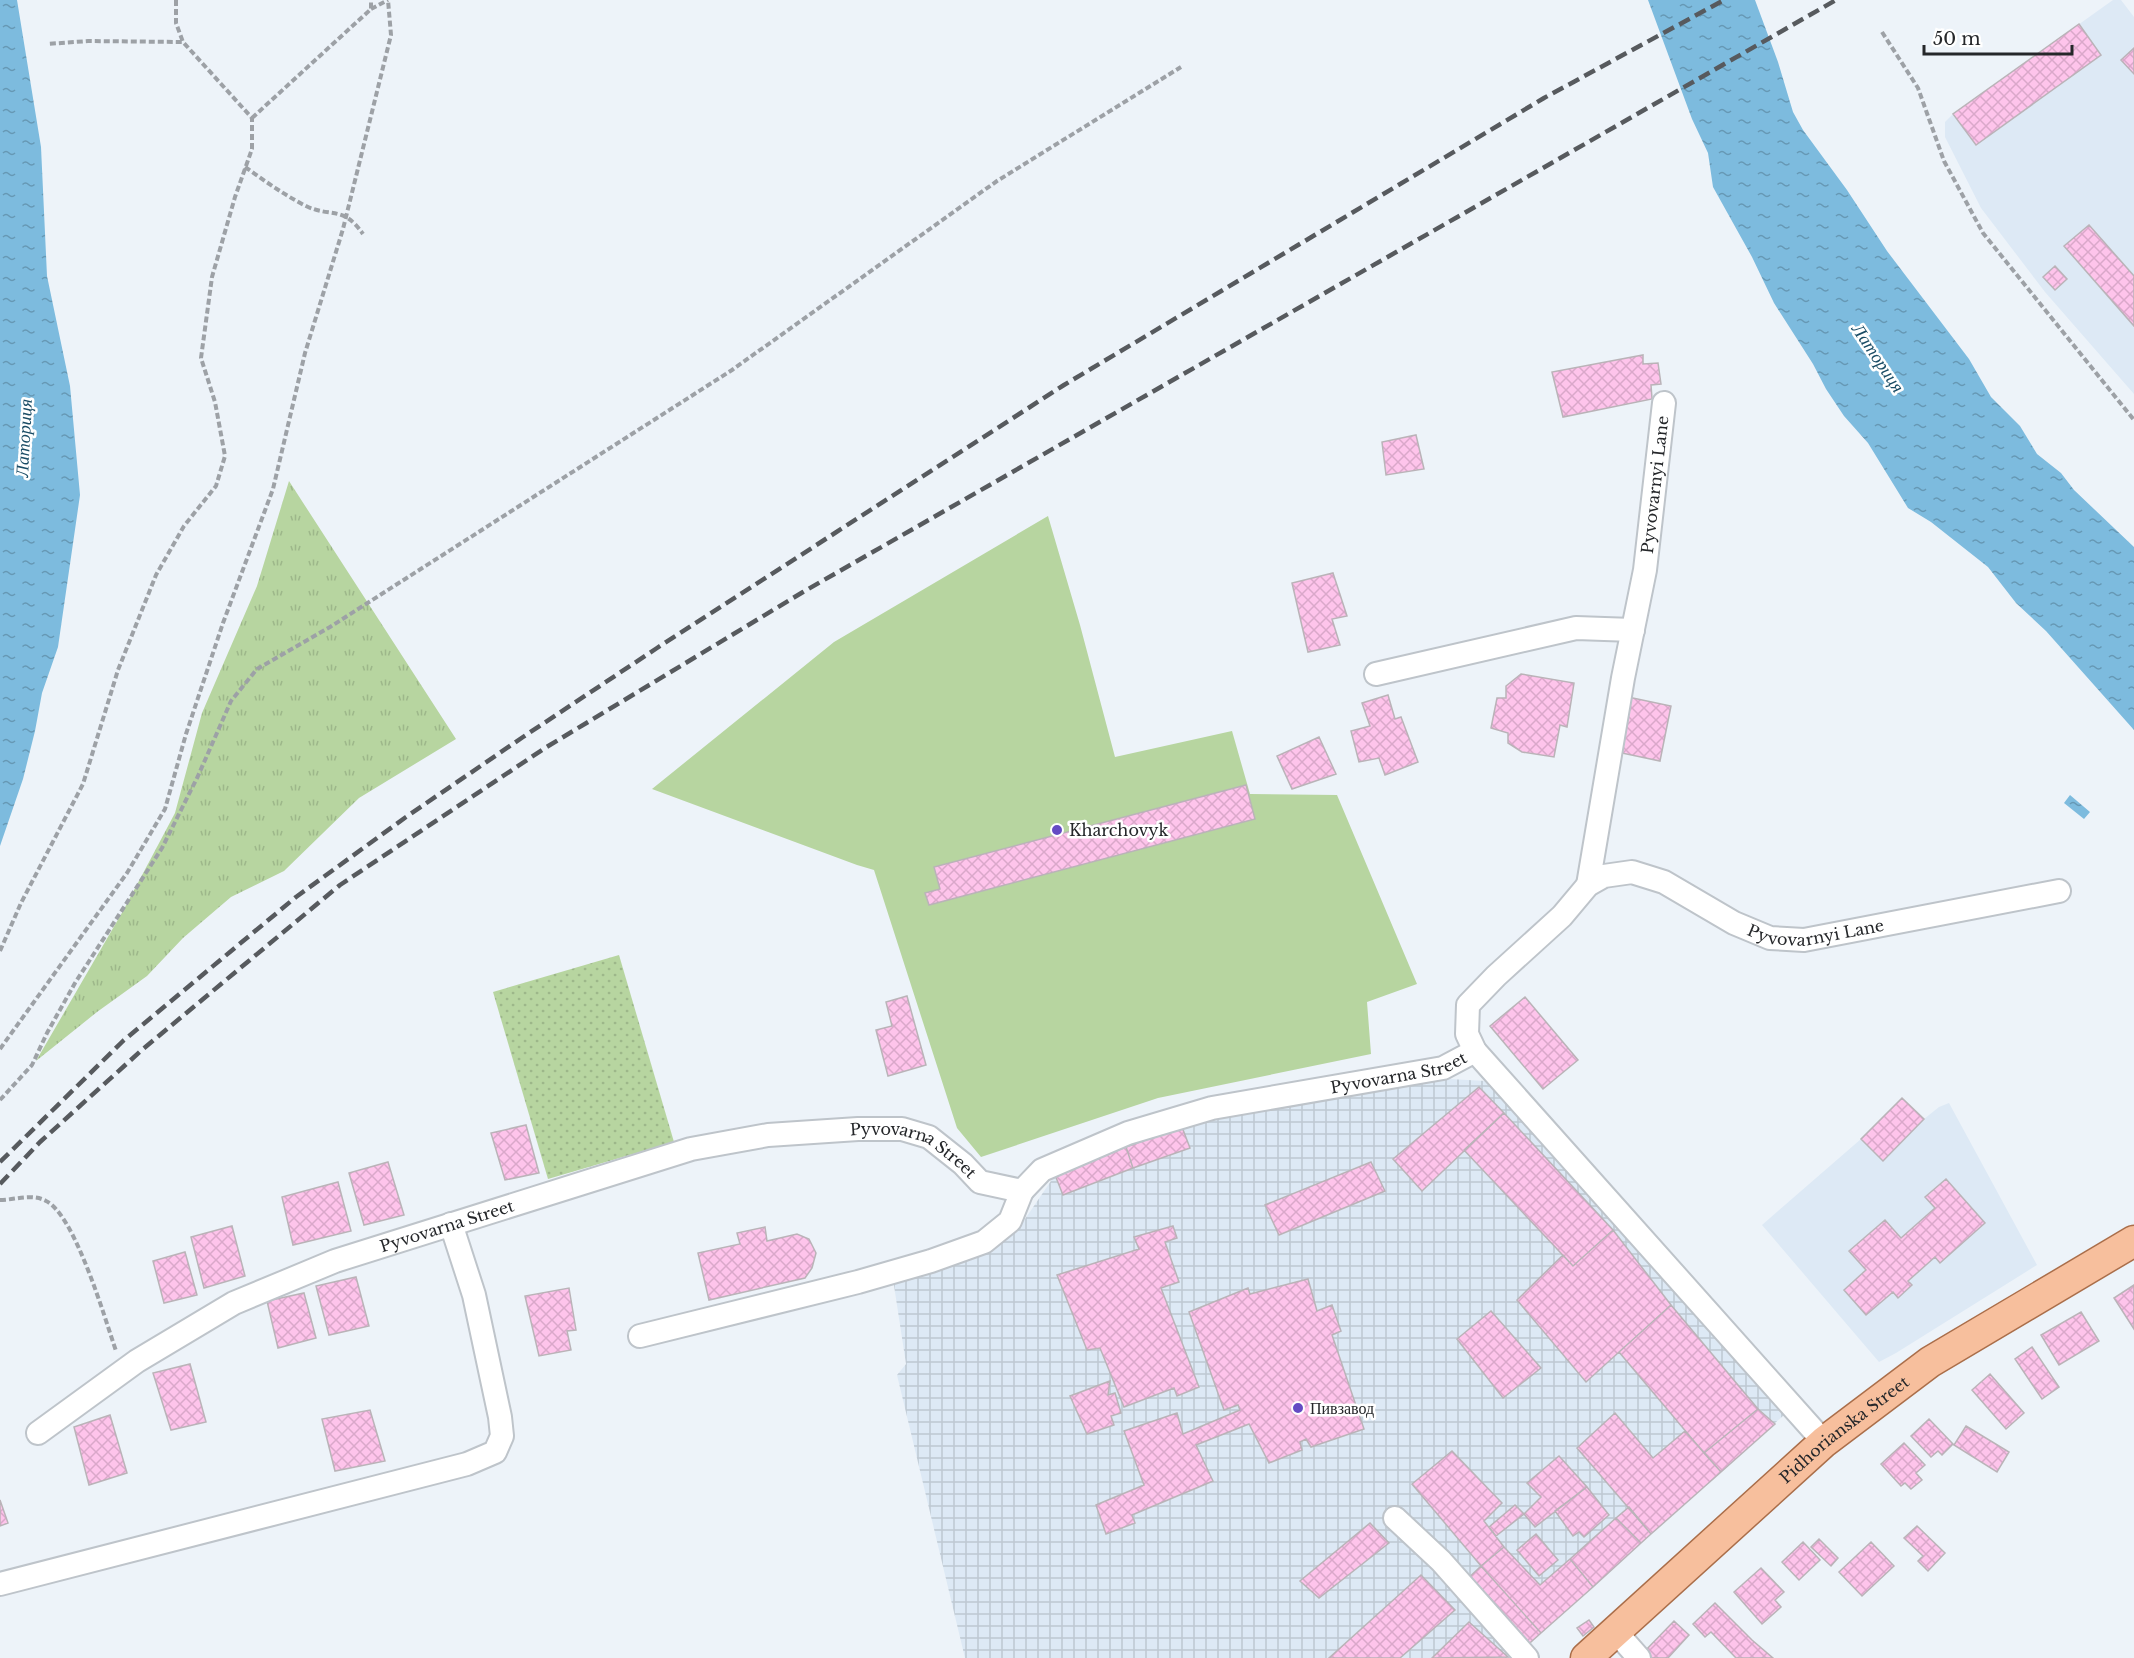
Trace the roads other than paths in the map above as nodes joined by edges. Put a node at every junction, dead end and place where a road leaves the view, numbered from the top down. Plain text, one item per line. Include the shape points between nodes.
1 (1664, 403) dead end
2 (1633, 630) junction
3 (1376, 674) dead end
4 (1588, 885) junction
5 (2059, 891) dead end
6 (1475, 1051) junction
7 (1022, 1191) junction
8 (451, 1224) junction
9 (2134, 1241) edge
10 (640, 1336) dead end
11 (39, 1433) dead end
12 (1824, 1442) junction
13 (1395, 1518) dead end
14 (0, 1584) edge
15 (1616, 1632) junction
16 (1527, 1658) edge
17 (1586, 1658) edge
18 (1639, 1658) edge

1 - 2 street, Pyvovarnyi Lane via 1645,570
2 - 3 street via 1576,628
2 - 4 street, Pyvovarnyi Lane
4 - 5 street, Pyvovarnyi Lane via 1604,876 1632,873 1664,882 1734,923 1770,938 1804,940
4 - 6 street, Pyvovarnyi Lane via 1562,916 1468,1005 1467,1034
6 - 7 street, Pyvovarna Street via 1443,1068 1212,1108 1128,1133 1042,1170
6 - 12 street, Pyvovarna Street
7 - 8 street, Pyvovarna Street via 980,1182 929,1137 902,1129 858,1129 768,1135 690,1149
7 - 10 street via 1010,1221 984,1242 858,1282
8 - 11 street, Pyvovarna Street via 334,1261 234,1303 137,1361
8 - 14 street via 474,1295 500,1417 502,1436 495,1452 467,1464
9 - 12 main road, Pidhorianska Street via 1930,1362
12 - 15 main road, Pidhorianska Street
13 - 16 street via 1441,1561
15 - 17 main road, Pidhorianska Street
15 - 18 street

